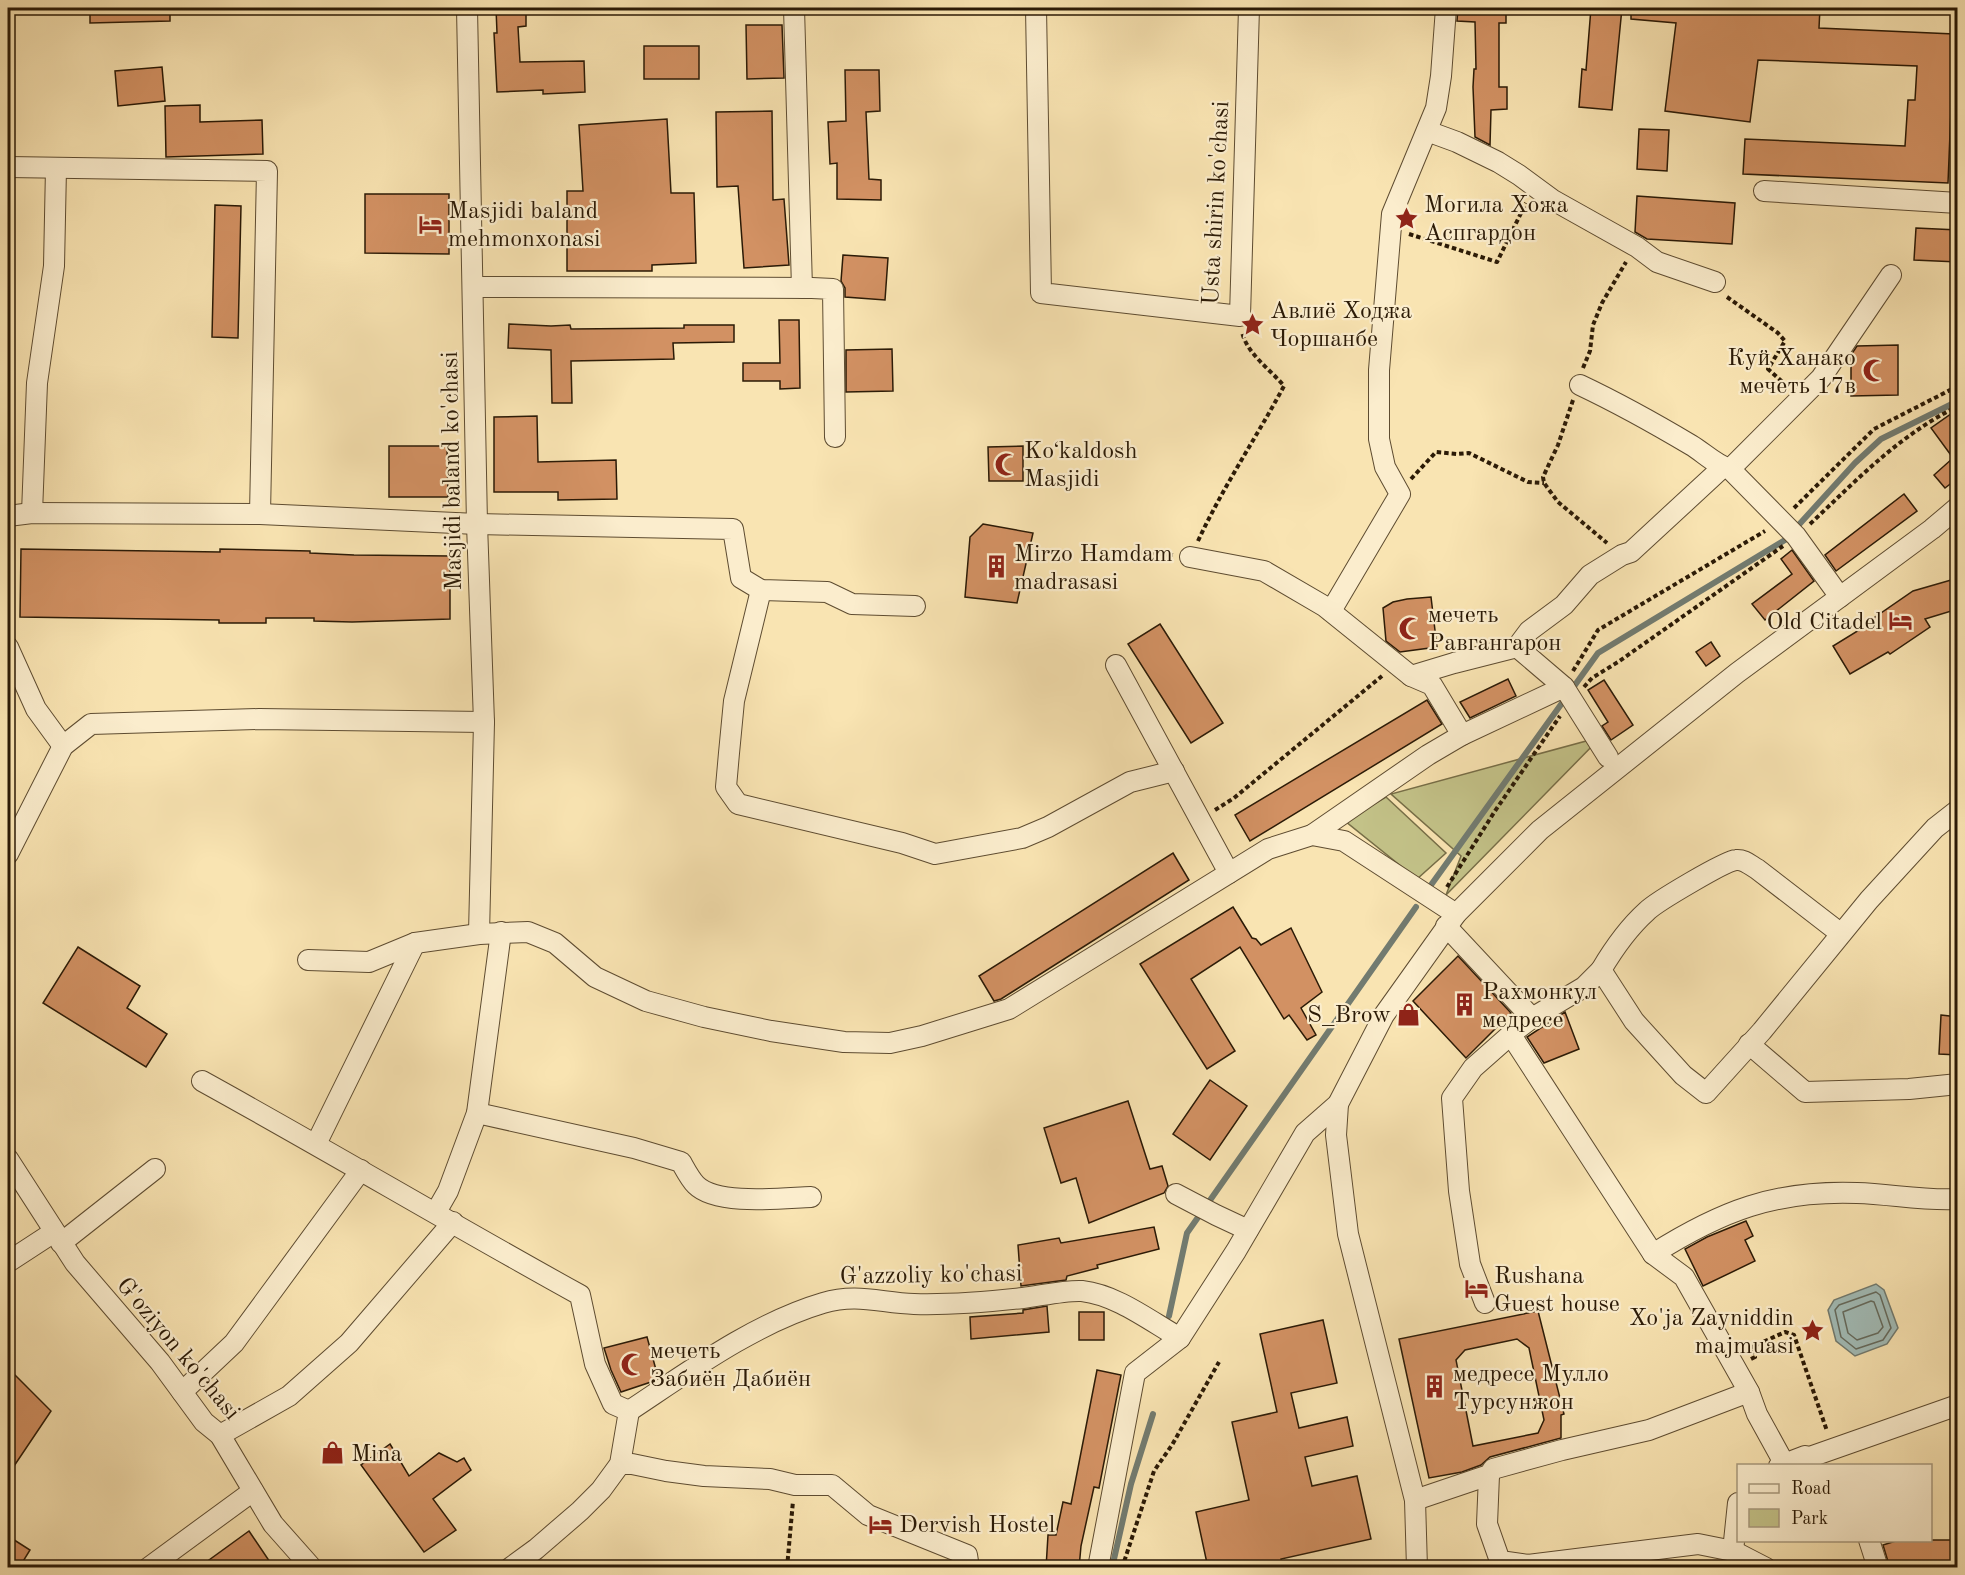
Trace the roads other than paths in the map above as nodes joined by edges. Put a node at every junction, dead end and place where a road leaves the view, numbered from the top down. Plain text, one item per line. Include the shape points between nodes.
1 (467, 8) edge
2 (794, 8) edge
3 (1036, 8) edge
4 (1249, 8) edge
5 (1446, 8) edge
6 (1427, 131) junction
7 (8, 167) edge
8 (56, 168) junction
9 (1764, 190) dead end
10 (1958, 203) edge
11 (1891, 275) dead end
12 (1715, 282) road end
13 (473, 287) junction
14 (802, 288) junction
15 (1580, 385) dead end
16 (835, 437) dead end
17 (1726, 468) junction
18 (1958, 507) edge
19 (32, 513) junction
20 (260, 514) junction
21 (8, 516) edge
22 (1958, 518) edge
23 (477, 524) junction
24 (1932, 529) junction
25 (1190, 557) road end
26 (761, 590) junction
27 (1840, 597) junction
28 (915, 606) dead end
29 (1331, 611) junction
30 (8, 647) edge
31 (1517, 647) junction
32 (1116, 665) dead end
33 (1404, 670) junction
34 (1568, 693) junction
35 (484, 722) junction
36 (1462, 735) junction
37 (63, 746) junction
38 (1608, 758) dead end
39 (1174, 771) junction
40 (1958, 810) edge
41 (1312, 835) junction
42 (8, 854) edge
43 (1228, 873) junction
44 (1448, 915) junction
45 (501, 932) junction
46 (1840, 933) junction
47 (479, 934) junction
48 (415, 943) junction
49 (308, 960) dead end
50 (1601, 970) junction
51 (1532, 1018) junction
52 (1511, 1035) junction
53 (1749, 1044) junction
54 (202, 1081) dead end
55 (1958, 1084) edge
56 (1338, 1104) junction
57 (477, 1113) junction
58 (316, 1144) junction
59 (8, 1159) edge
60 (154, 1169) dead end
61 (361, 1170) junction
62 (1176, 1194) dead end
63 (811, 1197) dead end
64 (1958, 1199) edge
65 (436, 1212) junction
66 (453, 1222) junction
67 (1248, 1230) junction
68 (58, 1238) junction
69 (1653, 1254) junction
70 (8, 1262) edge
71 (1485, 1303) dead end
72 (1180, 1338) junction
73 (182, 1392) junction
74 (1749, 1392) junction
75 (1958, 1405) edge
76 (629, 1411) junction
77 (220, 1435) junction
78 (1814, 1461) edge
79 (620, 1464) junction
80 (1781, 1464) edge
81 (1489, 1475) junction
82 (253, 1491) junction
83 (1415, 1500) junction
84 (1737, 1513) edge
85 (1870, 1542) edge
86 (1733, 1551) junction
87 (540, 1558) edge
88 (1528, 1566) edge
89 (148, 1568) edge
90 (312, 1568) edge
91 (510, 1568) edge
92 (969, 1568) edge
93 (1098, 1568) edge
94 (1417, 1568) edge
95 (1766, 1568) edge
96 (1878, 1568) edge

1 - 13 street, Masjidi baland ko'chasi
2 - 14 street
3 - 4 street, Usta shirin ko'chasi via 1041,292 1239,316
5 - 6 street via 1441,76 1436,108
6 - 12 street via 1498,162 1552,201 1657,262
6 - 29 street via 1392,214 1379,370 1379,439 1385,467 1400,494
7 - 8 street
8 - 19 street via 54,266 37,383
8 - 20 street via 267,171
9 - 10 street
11 - 17 street via 1821,378
13 - 14 street
13 - 23 street, Masjidi baland ko'chasi
14 - 16 street via 833,289
15 - 17 street via 1620,404
17 - 27 street via 1788,527
17 - 31 street via 1631,552 1590,575 1564,605 1529,631
18 - 24 street
19 - 20 street
19 - 21 street
20 - 23 street
22 - 24 street
23 - 26 street via 733,529 741,578
23 - 35 street, Masjidi baland ko'chasi
24 - 27 street
25 - 29 street via 1264,571
26 - 28 street via 826,592 852,604
26 - 39 street via 734,701 726,787 738,804 935,854 1022,838 1130,782
27 - 44 street via 1737,673 1540,830
29 - 33 street
30 - 37 street via 36,709
31 - 33 street via 1454,663
31 - 34 street
32 - 39 street
33 - 36 street via 1432,685
34 - 36 street
34 - 38 street
35 - 37 street via 259,718 91,724
35 - 47 street, Masjidi baland ko'chasi
36 - 41 street
37 - 42 street
39 - 43 street
40 - 46 street via 1935,828
41 - 43 street via 1268,849
41 - 44 street via 1344,841
43 - 45 street via 1009,1010 890,1043 844,1042 704,1017 646,1000 595,977 555,943 528,932
44 - 51 street
44 - 56 street via 1384,1015
45 - 47 street
45 - 57 street
46 - 50 street via 1757,869 1735,860 1648,910 1618,943
46 - 53 street
47 - 48 street
48 - 49 street via 369,962
48 - 58 street
50 - 51 street via 1584,987
50 - 53 street via 1634,1021 1683,1075 1706,1093
51 - 52 street
52 - 69 street
52 - 71 street via 1473,1068 1452,1098 1459,1191 1470,1264
53 - 55 street via 1805,1092
54 - 58 street
56 - 67 street via 1305,1133
56 - 83 street via 1336,1135 1348,1234
57 - 63 street via 681,1162 697,1186 713,1194 735,1199
57 - 65 street via 448,1191
58 - 61 street
59 - 68 street, G'oziyon ko'chasi
60 - 68 street
61 - 65 street
61 - 73 street via 234,1343
62 - 67 street
64 - 69 street via 1857,1193 1800,1195 1760,1202 1708,1221
65 - 66 street
66 - 76 street via 580,1295 595,1364 613,1404
66 - 77 street via 349,1343 289,1396
67 - 72 street
68 - 70 street
68 - 73 street, G'oziyon ko'chasi
69 - 74 street via 1684,1277
72 - 76 street, G'azzoliy ko'chasi via 1133,1310 1081,1291 987,1302 912,1304 861,1297 825,1302 762,1329 706,1360
72 - 93 street via 1135,1372
73 - 77 street, G'oziyon ko'chasi via 204,1422
74 - 80 street
74 - 81 street via 1649,1430 1493,1469
75 - 78 street via 1834,1449
76 - 79 street
77 - 82 street, G'oziyon ko'chasi
78 - 80 street via 1805,1456
79 - 87 street
79 - 92 street via 704,1476 832,1485 868,1515 967,1555
81 - 83 street
81 - 88 street via 1487,1524 1500,1561
82 - 89 street
82 - 90 street, G'oziyon ko'chasi via 273,1524
83 - 94 street
84 - 86 street
85 - 96 street
86 - 88 street via 1698,1544
86 - 95 street
87 - 91 street

